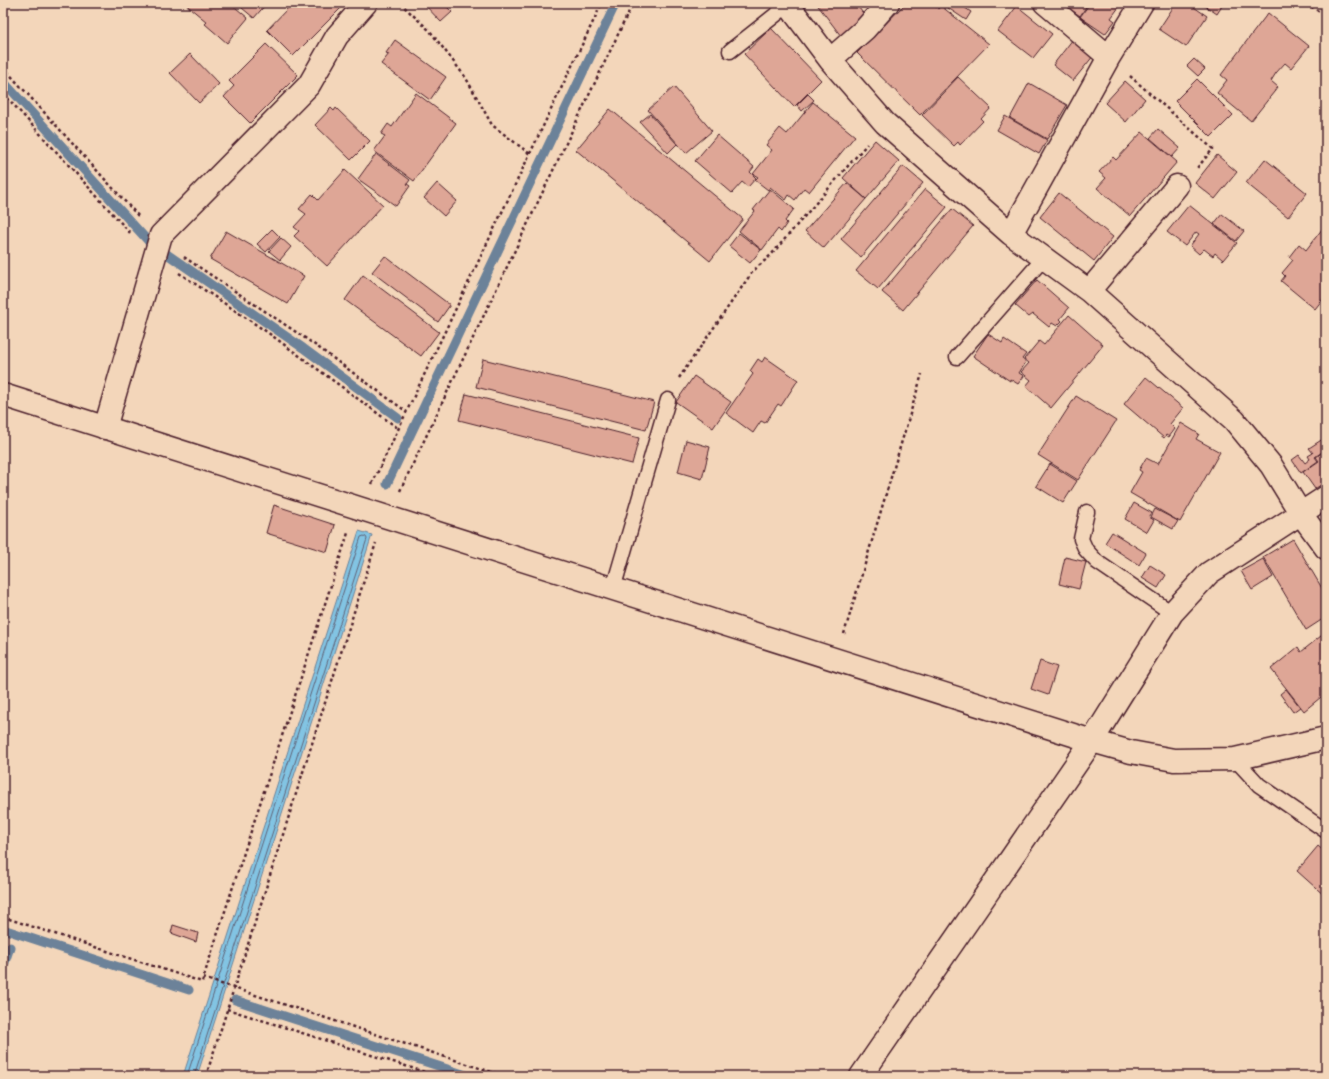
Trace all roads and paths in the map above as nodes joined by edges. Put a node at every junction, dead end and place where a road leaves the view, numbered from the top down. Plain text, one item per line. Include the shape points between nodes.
1 (366, 3) edge
2 (400, 3) edge
3 (602, 3) edge
4 (888, 3) edge
5 (1045, 3) edge
6 (1142, 3) edge
7 (1306, 3) edge
8 (788, 4) edge
9 (1326, 16) edge
10 (730, 51) dead end
11 (1109, 57) junction
12 (830, 60) junction
13 (3, 68) edge
14 (3, 93) edge
15 (886, 123) junction
16 (530, 154) junction
17 (1177, 186) joint
18 (1011, 234) junction
19 (157, 248) junction
20 (1044, 258) junction
21 (1089, 291) junction
22 (957, 358) dead end
23 (922, 374) dead end
24 (3, 395) edge
25 (668, 400) joint
26 (407, 412) junction
27 (105, 428) junction
28 (399, 429) junction
29 (1326, 497) edge
30 (358, 508) junction
31 (1087, 512) dead end
32 (1301, 514) junction
33 (1326, 548) edge
34 (614, 589) junction
35 (1172, 613) junction
36 (836, 660) junction
37 (1326, 738) edge
38 (1092, 741) junction
39 (1235, 759) junction
40 (1326, 831) edge
41 (3, 917) edge
42 (203, 978) junction
43 (227, 1009) dead end
44 (438, 1076) edge
45 (504, 1076) edge
46 (861, 1076) edge

1 - 19 street via 337,36 309,84 161,235
2 - 16 path via 430,31 466,78 492,125
3 - 16 path
4 - 12 street via 865,29
5 - 11 street
6 - 11 street
7 - 9 path
8 - 10 lane
8 - 12 street
11 - 17 path via 1213,149 1182,186
11 - 18 street
12 - 15 street
13 - 19 path
14 - 19 path via 147,252
15 - 18 street
15 - 25 path via 771,255 753,271 668,393
16 - 26 path
17 - 21 street
18 - 20 street
19 - 26 path via 174,251 308,340
19 - 27 street
19 - 28 path
20 - 21 street
20 - 22 lane
21 - 32 street via 1234,420 1271,465
23 - 36 path
24 - 27 street
25 - 34 lane
26 - 28 path
27 - 30 street
28 - 30 path
29 - 32 street
30 - 34 street
30 - 42 path
31 - 35 lane via 1081,539 1086,550 1097,562
32 - 33 street
32 - 35 street via 1209,572
34 - 36 street
35 - 38 street
36 - 38 street
37 - 39 street
38 - 39 street via 1130,752 1174,760
38 - 46 street
39 - 40 lane via 1259,785
41 - 42 path via 202,982
42 - 45 path
43 - 44 path

